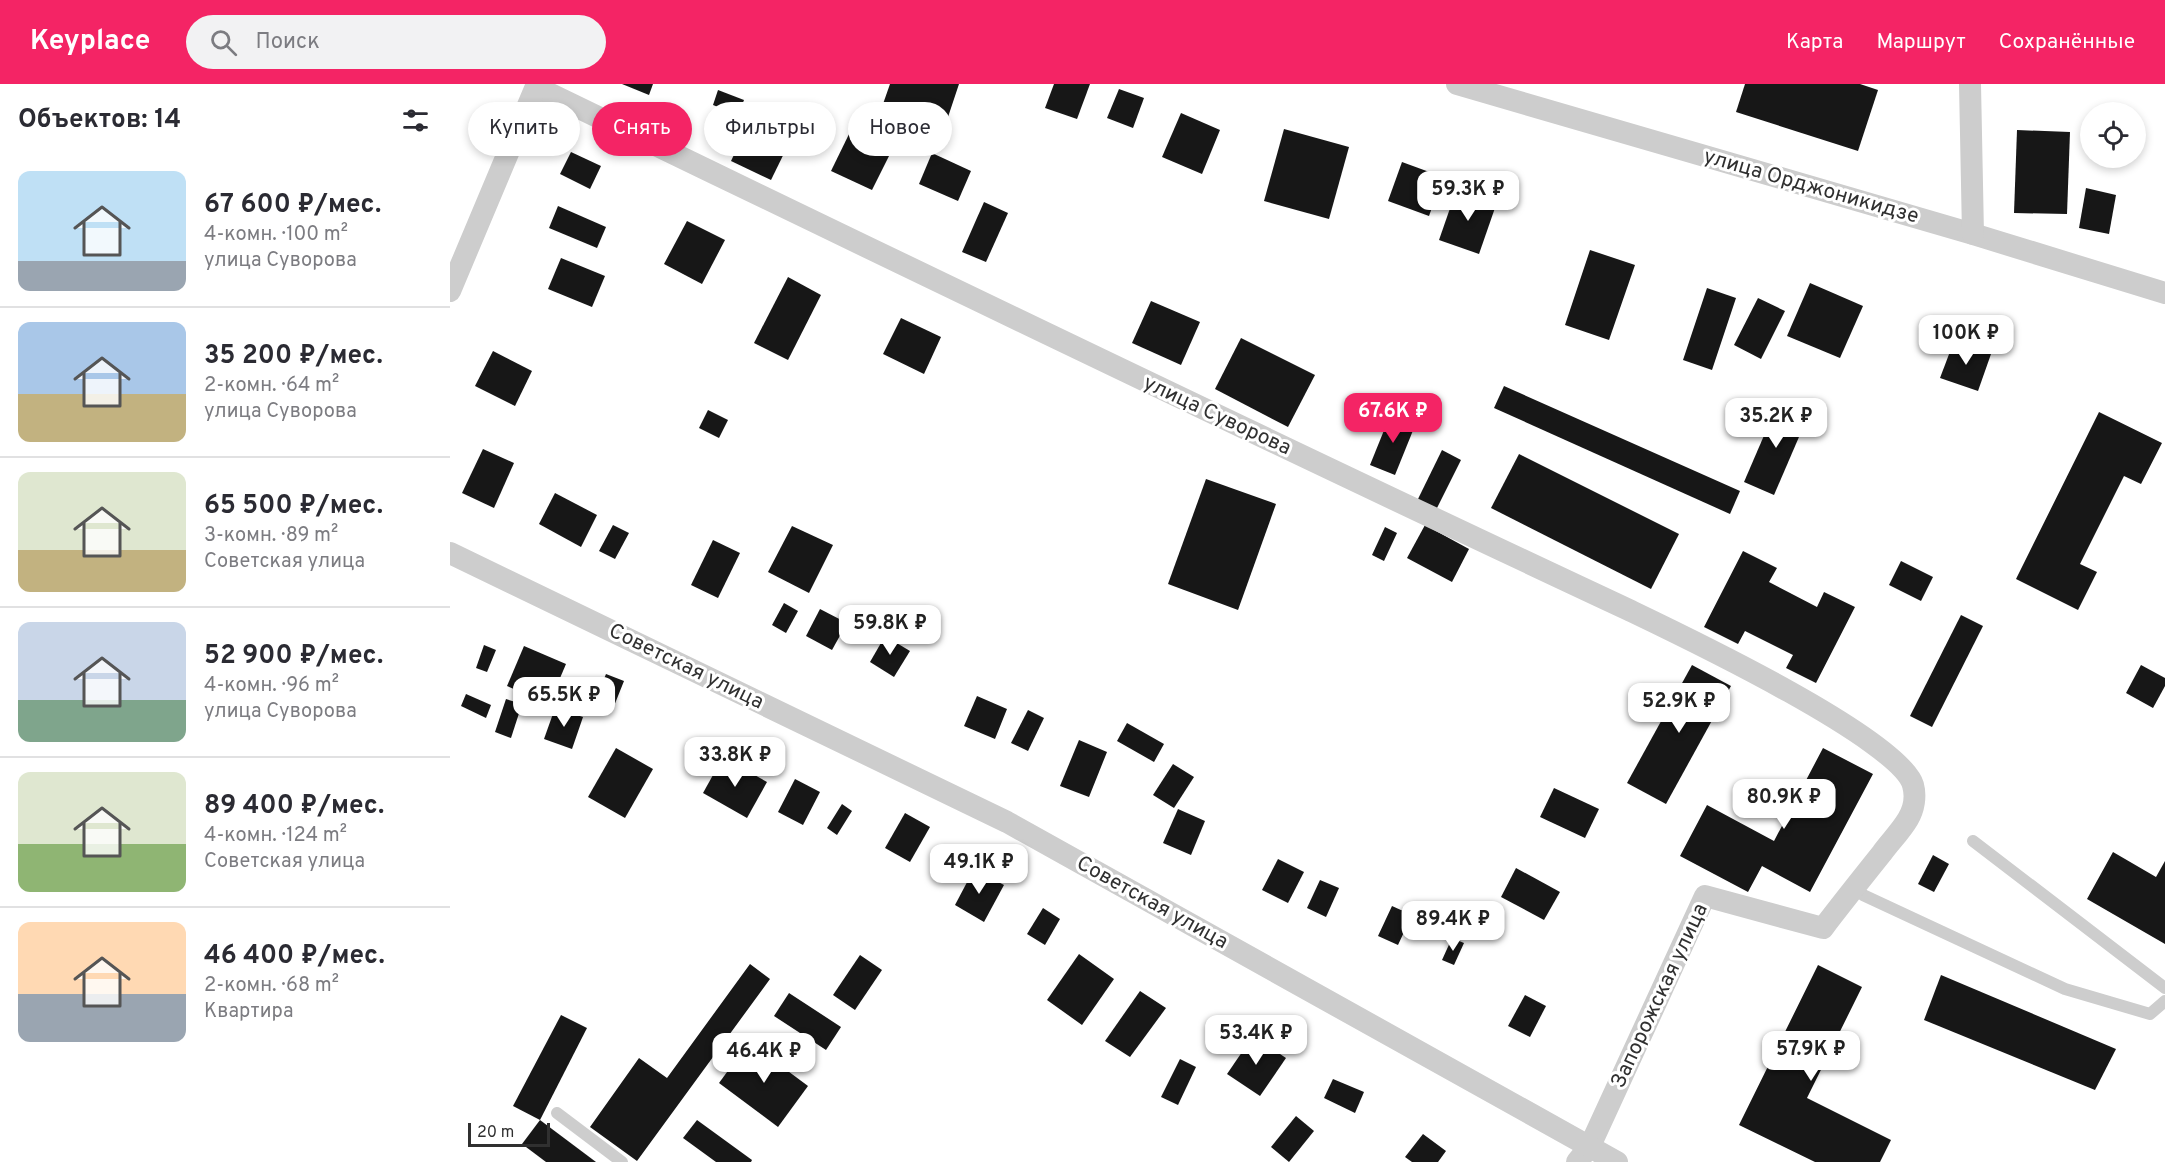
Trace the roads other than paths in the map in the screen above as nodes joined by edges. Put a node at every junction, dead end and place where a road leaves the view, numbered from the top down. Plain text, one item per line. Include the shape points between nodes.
1 (1457, 84) edge
2 (1970, 84) edge
3 (536, 86) edge
4 (1972, 234) junction
5 (450, 291) edge
6 (2165, 293) edge
7 (450, 553) edge
8 (1908, 820) joint
9 (1973, 841) dead end
10 (1863, 895) dead end
11 (2165, 988) edge
12 (2165, 1001) edge
13 (557, 1113) dead end
14 (1584, 1154) edge
15 (622, 1162) edge
16 (1617, 1162) edge

1 - 4 street, улица Орджоникидзе
2 - 4 street
3 - 5 street
3 - 8 street, улица Суворова via 1167,393 1746,668 1821,711 1898,764 1913,785
4 - 6 street, улица Орджоникидзе
7 - 14 street, Советская улица via 1007,822
8 - 14 street, Запорожская улица via 1823,928 1705,896
9 - 11 lane
10 - 12 lane via 2065,989 2150,1014
13 - 15 lane
14 - 16 street, Советская улица

